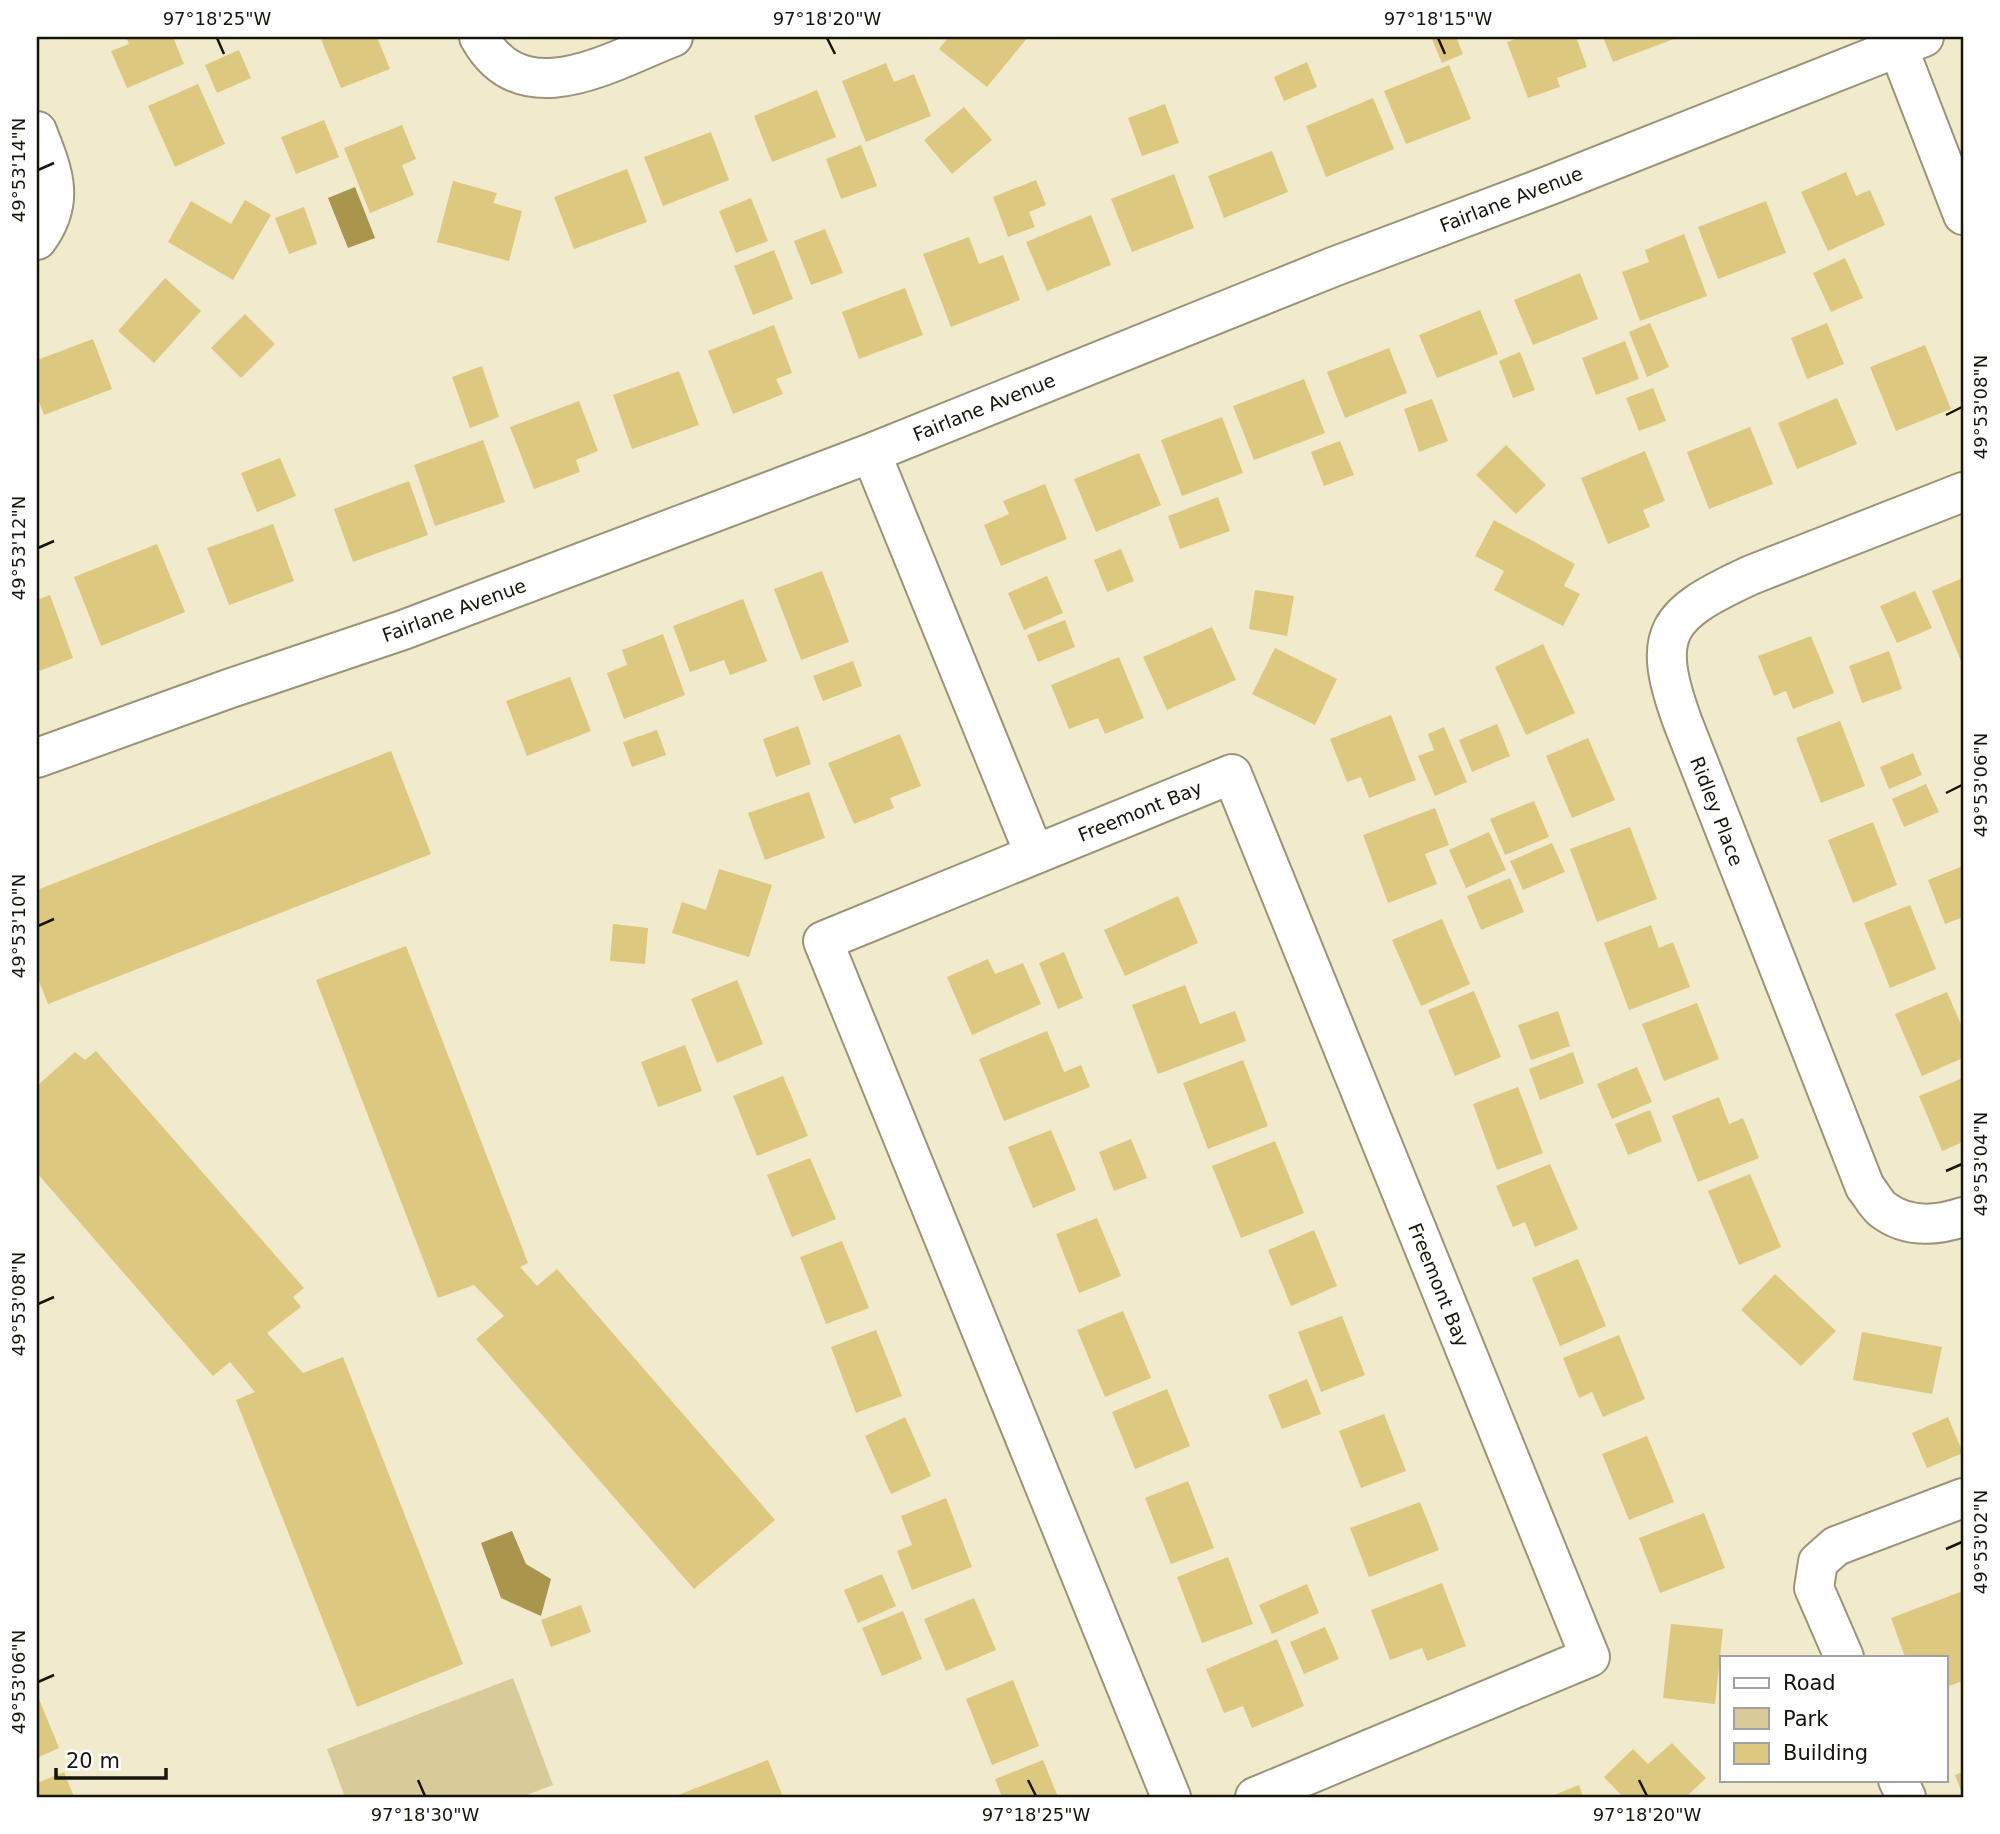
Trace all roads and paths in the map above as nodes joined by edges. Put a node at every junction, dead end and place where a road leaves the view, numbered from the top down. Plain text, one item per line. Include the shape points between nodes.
1 (479, 37) edge
2 (673, 37) edge
3 (1911, 42) edge
4 (37, 131) edge
5 (1963, 215) edge
6 (37, 240) edge
7 (871, 453) junction
8 (1963, 492) edge
9 (37, 758) edge
10 (1034, 853) junction
11 (1963, 1217) edge
12 (1963, 1498) edge
13 (1844, 1656) edge
14 (1171, 1797) edge
15 (1255, 1797) edge

1 - 2 street via 488,54 505,67 529,78 546,79 571,76
3 - 5 street
3 - 7 street, Fairlane Avenue
4 - 6 street via 54,194 52,217
7 - 9 street, Fairlane Avenue via 403,630
7 - 10 street
8 - 11 street, Ridley Place via 1718,590 1688,608 1671,631 1665,654 1669,686 1866,1187 1881,1208 1900,1219 1918,1224 1948,1223
10 - 14 street, Freemont Bay via 823,941
10 - 15 street, Freemont Bay via 1232,774 1590,1657
12 - 13 street via 1836,1546 1818,1562 1814,1588

